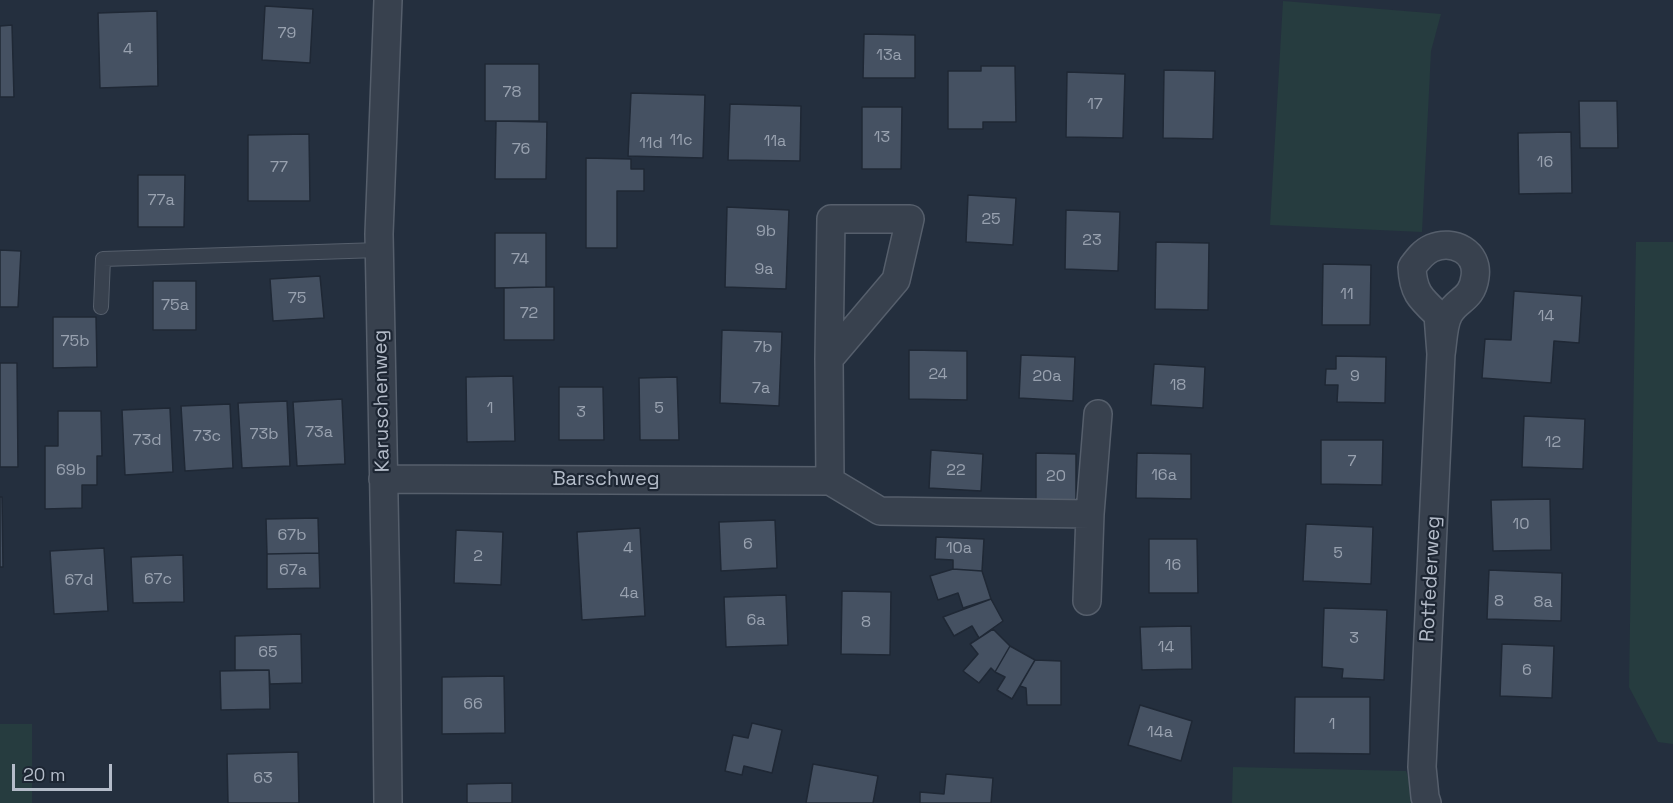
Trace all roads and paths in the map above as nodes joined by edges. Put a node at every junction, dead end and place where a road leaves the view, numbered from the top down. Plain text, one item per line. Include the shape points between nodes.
1 (388, 0) edge
2 (379, 250) junction
3 (101, 307) dead end
4 (1441, 354) dead end
5 (829, 359) junction
6 (1098, 414) dead end
7 (383, 478) junction
8 (830, 481) junction
9 (1090, 514) junction
10 (1087, 601) dead end
11 (388, 803) edge
12 (1427, 803) edge

1 - 2 street, Karuschenweg
2 - 3 lane via 103,259
2 - 7 street, Karuschenweg
4 - 12 street, Rotfederweg via 1422,767
5 - 5 street via 896,280 910,219 831,219
5 - 8 street
6 - 9 street
7 - 8 street, Barschweg
7 - 11 street, Karuschenweg
8 - 9 street via 880,511
9 - 10 street

